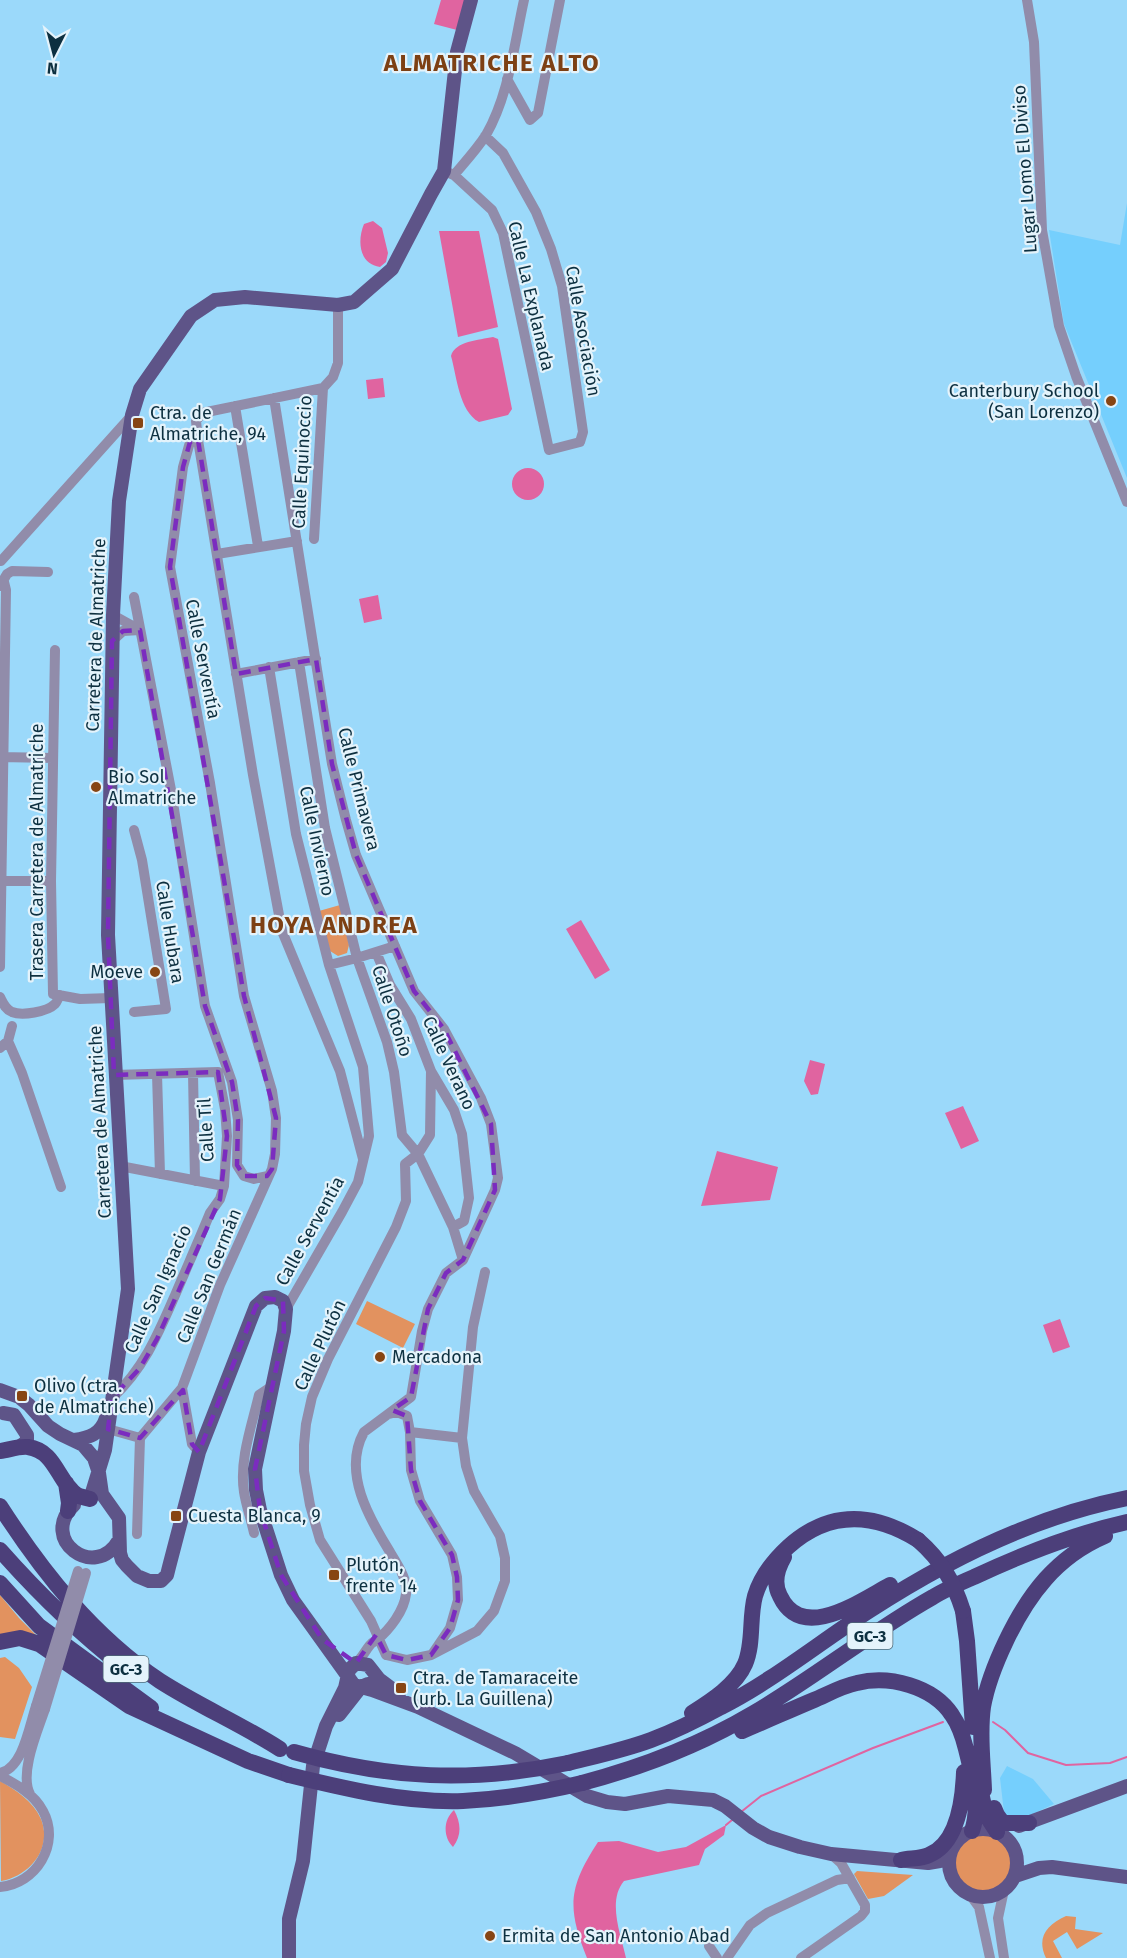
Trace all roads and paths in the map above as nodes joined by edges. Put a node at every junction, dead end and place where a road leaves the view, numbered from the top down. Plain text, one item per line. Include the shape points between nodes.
1 (471, 0) edge
2 (524, 0) edge
3 (560, 0) edge
4 (1027, 0) edge
5 (507, 79) junction
6 (485, 136) junction
7 (449, 173) junction
8 (338, 305) junction
9 (323, 388) junction
10 (274, 398) junction
11 (235, 406) junction
12 (132, 415) junction
13 (198, 440) junction
14 (549, 450) joint
15 (1127, 502) edge
16 (314, 539) dead end
17 (297, 541) junction
18 (258, 546) junction
19 (217, 554) junction
20 (1, 561) edge
21 (48, 572) dead end
22 (2, 584) edge
23 (134, 597) dead end
24 (113, 615) junction
25 (140, 630) junction
26 (112, 641) junction
27 (55, 650) dead end
28 (315, 659) junction
29 (299, 662) junction
30 (269, 667) junction
31 (236, 674) junction
32 (2, 757) edge
33 (53, 758) junction
34 (134, 830) dead end
35 (1, 881) edge
36 (51, 881) junction
37 (395, 946) junction
38 (376, 952) junction
39 (357, 958) junction
40 (329, 965) junction
41 (0, 967) edge
42 (60, 995) junction
43 (0, 997) edge
44 (111, 998) junction
45 (134, 1012) dead end
46 (12, 1026) dead end
47 (4, 1045) edge
48 (431, 1071) junction
49 (194, 1073) junction
50 (157, 1074) junction
51 (114, 1075) junction
52 (418, 1154) junction
53 (363, 1159) junction
54 (120, 1166) junction
55 (160, 1174) junction
56 (267, 1176) junction
57 (195, 1181) junction
58 (224, 1186) junction
59 (61, 1187) dead end
60 (453, 1227) junction
61 (463, 1260) junction
62 (484, 1272) dead end
63 (286, 1309) junction
64 (271, 1387) junction
65 (182, 1388) junction
66 (0, 1390) edge
67 (111, 1402) junction
68 (2, 1414) edge
69 (37, 1415) junction
70 (386, 1415) junction
71 (108, 1430) junction
72 (410, 1432) junction
73 (140, 1438) junction
74 (462, 1438) junction
75 (74, 1440) junction
76 (19, 1447) junction
77 (0, 1450) edge
78 (199, 1452) junction
79 (45, 1455) junction
80 (0, 1462) edge
81 (99, 1473) junction
82 (66, 1482) junction
83 (1127, 1498) edge
84 (90, 1499) junction
85 (0, 1506) edge
86 (112, 1507) junction
87 (1081, 1510) junction
88 (68, 1511) junction
89 (1127, 1522) edge
90 (1127, 1529) edge
91 (254, 1533) dead end
92 (137, 1534) dead end
93 (800, 1537) junction
94 (119, 1540) junction
95 (0, 1550) edge
96 (72, 1550) junction
97 (96, 1557) junction
98 (122, 1560) junction
99 (82, 1572) junction
100 (0, 1583) edge
101 (322, 1639) junction
102 (378, 1639) junction
103 (0, 1642) edge
104 (386, 1655) junction
105 (431, 1655) junction
106 (356, 1663) junction
107 (372, 1672) junction
108 (348, 1677) junction
109 (361, 1687) junction
110 (418, 1707) junction
111 (40, 1708) junction
112 (174, 1725) junction
113 (963, 1735) junction
114 (322, 1739) junction
115 (620, 1745) junction
116 (287, 1750) junction
117 (0, 1774) edge
118 (626, 1774) junction
119 (977, 1774) junction
120 (1127, 1786) edge
121 (32, 1797) junction
122 (1027, 1824) junction
123 (972, 1831) junction
124 (998, 1832) junction
125 (1014, 1848) junction
126 (831, 1854) junction
127 (950, 1854) junction
128 (871, 1858) junction
129 (901, 1860) junction
130 (1015, 1876) junction
131 (1127, 1877) edge
132 (850, 1878) junction
133 (955, 1884) junction
134 (2, 1888) edge
135 (1004, 1890) junction
136 (971, 1896) junction
137 (709, 1946) dead end
138 (289, 1958) edge
139 (717, 1958) edge
140 (727, 1958) edge
141 (801, 1958) edge
142 (990, 1958) edge
143 (1004, 1958) edge

1 - 7 main road, Carretera de Almatriche via 457,52
2 - 5 street
3 - 5 street via 538,113 530,120
4 - 15 street, Lugar Lomo El Diviso via 1034,42 1042,230 1059,326
5 - 6 street
6 - 7 street
6 - 14 street, Calle Asociación via 503,153 536,212 562,286 583,432 580,442
7 - 8 main road, Carretera de Almatriche via 431,194 392,269 354,302
7 - 14 street, Calle La Explanada via 492,210 503,233
8 - 9 street via 338,363
8 - 12 main road, Carretera de Almatriche via 245,297 216,300 190,316 140,389
9 - 10 street
9 - 16 street, Calle Equinoccio
10 - 11 street
10 - 17 street, Calle Primavera
11 - 13 street via 202,413 196,421
11 - 18 street
12 - 20 street
12 - 24 main road, Carretera de Almatriche via 118,501
13 - 19 street, Calle Serventía
13 - 56 street, Calle Serventía via 190,442 183,467 170,567 244,996 272,1091 275,1154
17 - 18 street
17 - 28 street, Calle Primavera
18 - 19 street
19 - 31 street, Calle Serventía
21 - 22 street via 12,571
22 - 32 street via 6,590
23 - 25 street
24 - 25 street
24 - 26 main road, Carretera de Almatriche
25 - 26 street via 123,631
25 - 56 street via 171,790 205,1006 232,1082 238,1120 237,1165 244,1176
26 - 44 main road, Carretera de Almatriche via 108,935
27 - 33 street, Trasera Carretera de Almatriche
28 - 29 street
28 - 37 street, Calle Primavera via 346,820 356,855
29 - 30 street
29 - 39 street, Calle Otoño via 325,828
30 - 31 street
30 - 40 street, Calle Invierno via 296,834
31 - 53 street, Calle Serventía via 282,931 340,1071
32 - 33 street
32 - 35 street
33 - 36 street, Trasera Carretera de Almatriche
34 - 45 street, Calle Hubara via 166,1009
35 - 36 street
35 - 41 street
36 - 42 street, Trasera Carretera de Almatriche via 52,994
37 - 38 street
37 - 61 street, Calle Primavera via 414,991 444,1029 491,1124 498,1178
38 - 39 street
38 - 48 street, Calle Verano via 411,1019
39 - 40 street
39 - 52 street, Calle Otoño via 387,1042 402,1135
40 - 53 street, Calle Invierno via 363,1067 369,1136
42 - 43 street via 54,1005 25,1013 13,1012
42 - 44 street, Trasera Carretera de Almatriche
44 - 51 main road, Carretera de Almatriche
46 - 47 street
47 - 59 street via 22,1073
48 - 52 street via 430,1135
48 - 60 street, Calle Verano via 454,1110 462,1134 469,1198 464,1221
49 - 50 street
49 - 57 street
49 - 58 street, Calle Til via 218,1072 227,1136
50 - 51 street
50 - 55 street
51 - 54 main road, Carretera de Almatriche
52 - 60 street, Calle Otoño
52 - 102 street, Calle Plutón via 405,1164 406,1201 396,1227 312,1397 304,1445 304,1471 320,1540 371,1621
53 - 63 street, Calle Serventía via 358,1182
54 - 55 street
54 - 67 main road, Carretera de Almatriche via 128,1289
55 - 57 street
56 - 65 street, Calle San Germán via 220,1285
57 - 58 street
58 - 67 street, Calle San Ignacio via 156,1339 140,1368
60 - 61 street
61 - 70 street via 446,1273 428,1309 411,1397
62 - 74 street via 473,1327
63 - 64 main road
63 - 78 main road via 275,1297 265,1298 256,1306
64 - 91 street via 259,1395 244,1466 244,1491
64 - 101 main road via 255,1469 260,1510 293,1600
65 - 73 street, Calle San Germán
65 - 78 street via 192,1444
66 - 69 main road via 19,1397
67 - 71 main road, Carretera de Almatriche
67 - 75 main road via 103,1426 93,1436
68 - 69 main road via 9,1408 24,1408
68 - 76 main road via 14,1415 27,1435
69 - 75 main road
70 - 72 street via 397,1412 407,1416
70 - 102 street via 364,1432 356,1456 358,1483 369,1518 403,1573 407,1591 400,1612
71 - 73 street
71 - 81 main road, Carretera de Almatriche
72 - 74 street
72 - 105 street via 411,1470 420,1502 452,1555 457,1577 458,1600 450,1628
73 - 92 street
74 - 105 street via 474,1491 500,1536 505,1581 494,1611 477,1631
75 - 81 main road via 94,1458
76 - 77 highway
76 - 79 highway
78 - 98 main road via 167,1575 161,1581 149,1581 137,1576
79 - 80 highway via 16,1451
79 - 82 highway
81 - 84 main road, Carretera de Almatriche
81 - 86 main road via 102,1494
82 - 84 highway via 78,1496
82 - 88 highway
83 - 87 highway, GC-3
84 - 86 main road
84 - 88 main road
85 - 116 highway via 63,1595 125,1656 206,1708
86 - 94 main road via 120,1524
87 - 93 highway via 1014,1526 822,1618 791,1612 776,1589 779,1565
87 - 115 highway, GC-3 via 1015,1533 926,1575 724,1706 672,1732
88 - 96 main road via 62,1530
89 - 118 highway, GC-3 via 1032,1552 935,1595 755,1713 702,1742
90 - 119 highway via 1093,1541 1060,1563 1031,1595 993,1673 983,1706
93 - 115 highway via 763,1577 755,1596 746,1663 738,1675 684,1718
93 - 119 highway, bridge via 835,1521 881,1522 918,1540 941,1563 963,1611
94 - 97 main road via 111,1551
94 - 98 main road
95 - 116 highway, GC-3 via 82,1634 128,1670 204,1715
96 - 97 main road
96 - 99 street
97 - 98 main road
97 - 99 street
99 - 111 street, bridge
100 - 112 highway, GC-3 via 39,1626
101 - 106 main road
101 - 108 main road
102 - 104 street, Calle Plutón
102 - 106 street
103 - 112 highway via 20,1638 39,1644 129,1706
104 - 105 street via 407,1660
104 - 107 street
106 - 107 main road via 368,1665
106 - 108 main road
107 - 109 main road via 371,1680
107 - 110 main road
108 - 109 main road
108 - 114 main road
109 - 110 main road
109 - 114 main road
110 - 126 main road via 515,1753 598,1800 625,1804 668,1796 713,1800 753,1828 783,1842
111 - 117 street via 17,1762
111 - 121 street via 27,1767
112 - 118 highway, GC-3, bridge via 248,1761 290,1775 348,1790 420,1798 462,1801 551,1791
113 - 118 highway via 952,1714 935,1698 898,1682 878,1680 856,1683 674,1760
113 - 119 highway
113 - 129 highway via 963,1794 951,1833 944,1845 931,1854
114 - 138 main road via 312,1766 303,1861 289,1919
115 - 116 highway, GC-3, bridge via 568,1763 491,1775 437,1776 339,1765
117 - 121 street
119 - 122 highway via 1000,1821
119 - 123 highway
119 - 124 highway via 986,1815
120 - 122 main road
121 - 134 street via 43,1810 49,1828 48,1849 30,1875
122 - 124 main road
122 - 125 main road
123 - 124 main road
123 - 127 main road via 956,1842
124 - 125 main road
125 - 130 main road
126 - 128 main road
126 - 132 street
127 - 129 main road via 935,1863
127 - 133 main road via 949,1871
128 - 129 main road
128 - 133 main road via 938,1872
130 - 131 main road via 1052,1867
130 - 135 main road
132 - 140 street via 837,1880 767,1913 750,1925
132 - 141 street via 865,1911
133 - 136 main road
135 - 136 main road via 990,1897
135 - 143 street via 998,1918
136 - 142 street via 979,1907
137 - 139 street

